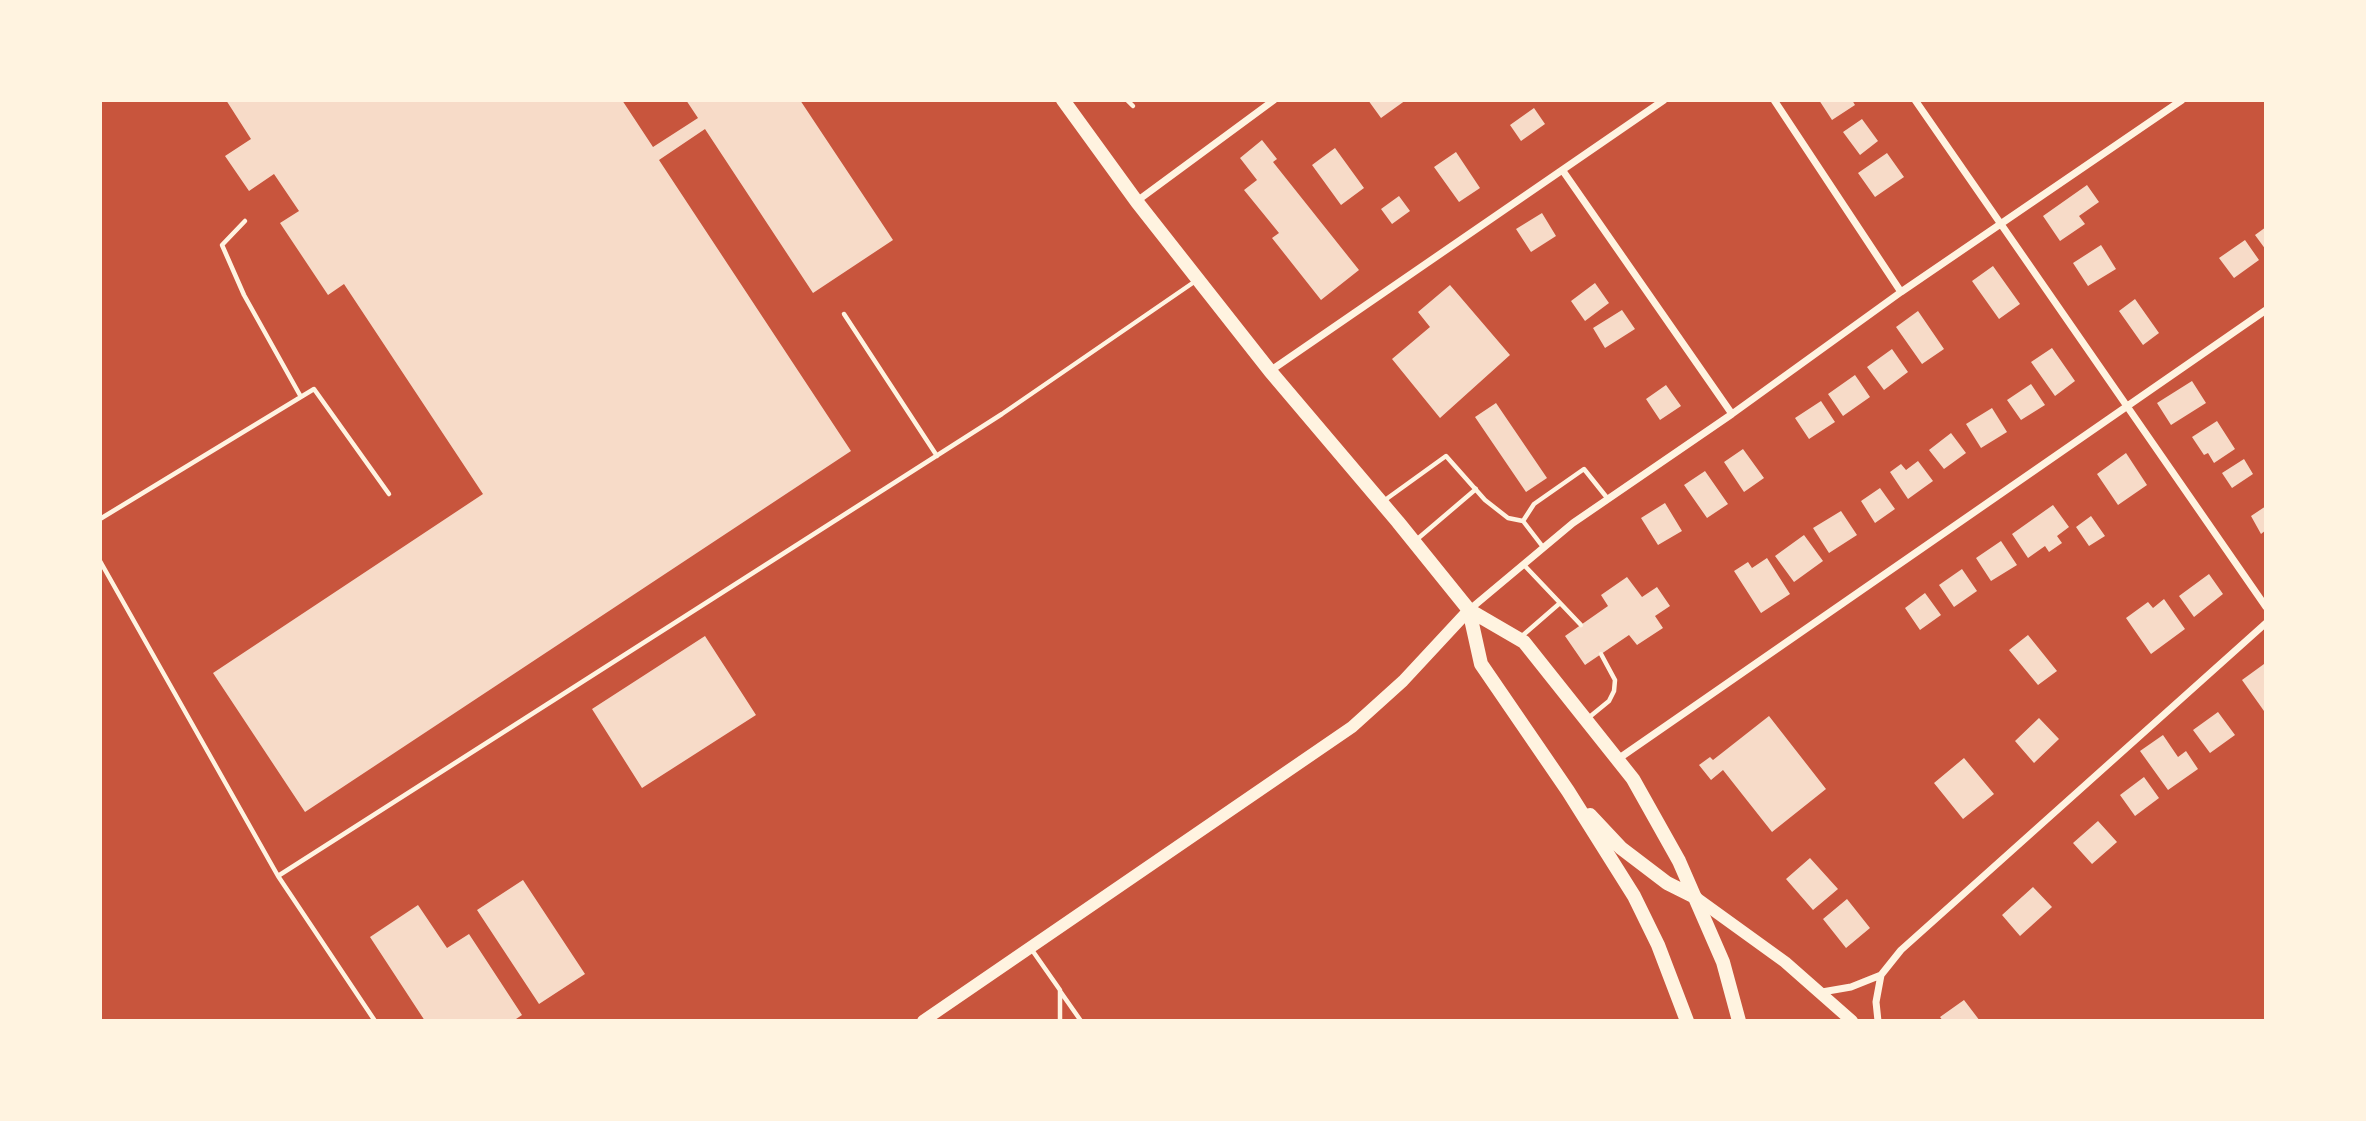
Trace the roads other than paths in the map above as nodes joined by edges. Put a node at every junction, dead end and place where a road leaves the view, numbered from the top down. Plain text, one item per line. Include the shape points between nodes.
1 (1063, 100) edge
2 (1127, 100) edge
3 (1275, 100) edge
4 (1664, 100) edge
5 (1774, 100) edge
6 (1915, 100) edge
7 (2182, 100) edge
8 (1133, 106) dead end
9 (1563, 171) junction
10 (1137, 202) junction
11 (245, 221) dead end
12 (2002, 223) junction
13 (1198, 279) junction
14 (1901, 292) junction
15 (2266, 310) edge
16 (845, 314) dead end
17 (1270, 371) junction
18 (301, 397) junction
19 (2127, 408) junction
20 (1732, 414) junction
21 (937, 456) junction
22 (1476, 489) junction
23 (389, 494) dead end
24 (1608, 499) junction
25 (1382, 503) junction
26 (100, 520) edge
27 (1523, 521) junction
28 (1415, 542) junction
29 (1544, 548) junction
30 (100, 561) edge
31 (1524, 565) junction
32 (1560, 603) junction
33 (2266, 607) edge
34 (1469, 610) junction
35 (2266, 623) edge
36 (1581, 625) dead end
37 (1519, 639) junction
38 (1601, 654) dead end
39 (1587, 720) junction
40 (1618, 760) junction
41 (1568, 791) junction
42 (278, 876) junction
43 (1695, 897) junction
44 (1031, 949) junction
45 (1881, 975) junction
46 (1060, 990) junction
47 (1819, 992) junction
48 (375, 1021) edge
49 (923, 1021) edge
50 (1060, 1021) edge
51 (1082, 1021) edge
52 (1687, 1021) edge
53 (1739, 1021) edge
54 (1852, 1021) edge
55 (1878, 1021) edge

1 - 10 main road
2 - 8 lane
3 - 10 street
4 - 9 street
5 - 14 street
6 - 12 street
7 - 12 street
9 - 17 street
9 - 20 street
10 - 13 main road
11 - 18 lane via 222,245 244,295
12 - 14 street
12 - 19 street
13 - 17 main road
13 - 21 lane
14 - 20 street
15 - 19 street
16 - 21 lane
17 - 25 main road
18 - 23 lane via 314,389
18 - 26 lane
19 - 33 street
19 - 40 street
20 - 24 street
21 - 42 lane
22 - 25 lane via 1446,456
22 - 27 lane via 1508,518
22 - 28 lane
24 - 27 lane via 1584,469 1534,504
24 - 29 street
25 - 28 main road
27 - 29 lane
28 - 34 main road
29 - 31 street
30 - 42 lane
31 - 32 lane
31 - 34 street
32 - 36 lane
32 - 37 lane
34 - 37 main road
34 - 41 main road via 1481,664
34 - 44 street via 1403,681 1352,727
35 - 45 street via 1901,950
37 - 39 main road
38 - 39 lane via 1615,680 1614,691
39 - 40 main road
40 - 43 main road via 1673,850
41 - 43 main road via 1621,848 1667,883
41 - 52 main road via 1634,896
42 - 48 lane
43 - 47 street
43 - 53 main road via 1723,962
44 - 46 lane
44 - 49 street
45 - 47 street via 1851,987
45 - 55 street
46 - 50 lane
46 - 51 lane
47 - 54 street

